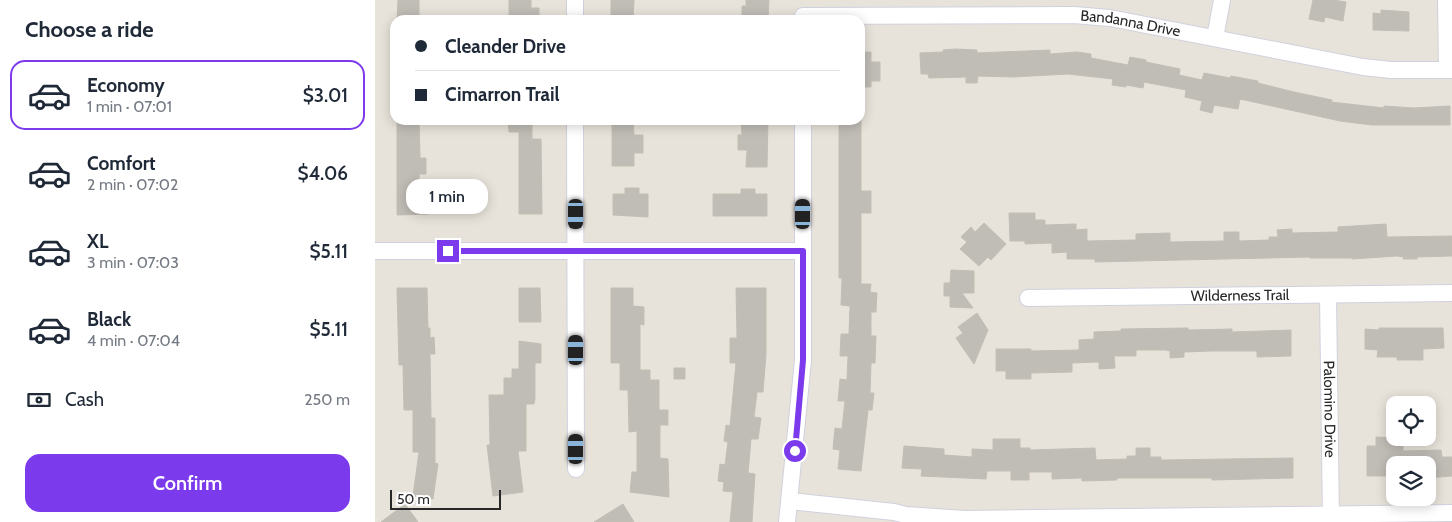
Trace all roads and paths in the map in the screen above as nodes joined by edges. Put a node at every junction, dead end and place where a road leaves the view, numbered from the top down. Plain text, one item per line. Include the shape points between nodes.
1 (575, 0) edge
2 (1222, 0) edge
3 (1446, 0) edge
4 (1022, 7) edge
5 (803, 12) edge
6 (575, 15) edge
7 (1215, 38) junction
8 (1450, 70) edge
9 (575, 125) edge
10 (803, 125) edge
11 (375, 251) edge
12 (576, 251) junction
13 (803, 251) junction
14 (1452, 293) edge
15 (1328, 295) junction
16 (1028, 298) dead end
17 (576, 469) dead end
18 (790, 501) junction
19 (1452, 513) edge
20 (1331, 518) edge
21 (787, 522) edge

1 - 6 street
2 - 7 street
3 - 8 street
4 - 5 street, Bandanna Drive
4 - 7 street, Bandanna Drive via 1110,18
7 - 8 street, Bandanna Drive via 1363,67
9 - 12 street
10 - 13 street
11 - 12 street
12 - 13 street
12 - 17 street
13 - 18 street via 803,360
14 - 15 street, Wilderness Trail
15 - 16 street, Wilderness Trail
15 - 20 street, Palomino Drive
18 - 20 street via 906,515 965,518
18 - 21 street
19 - 20 street

